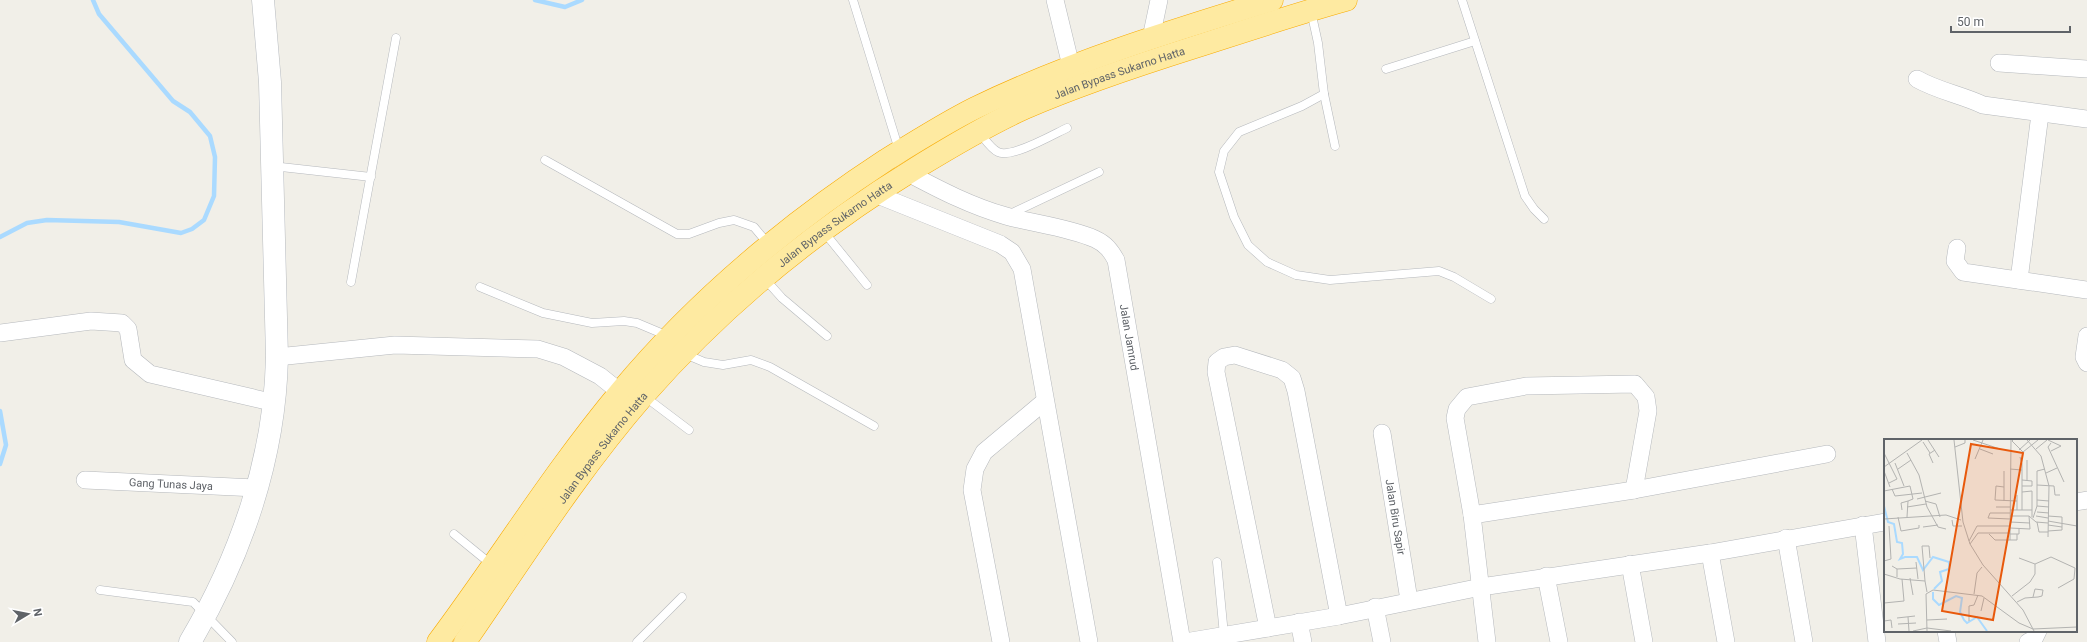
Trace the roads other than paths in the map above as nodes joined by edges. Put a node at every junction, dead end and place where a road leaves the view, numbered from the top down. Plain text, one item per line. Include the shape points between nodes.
1 (263, 0) edge
2 (853, 0) edge
3 (1055, 0) edge
4 (1159, 0) edge
5 (1272, 0) edge
6 (1346, 0) edge
7 (1462, 0) edge
8 (1310, 10) junction
9 (396, 38) dead end
10 (1151, 38) junction
11 (1475, 41) junction
12 (2000, 63) dead end
13 (1071, 66) junction
14 (1386, 69) dead end
15 (2087, 69) edge
16 (1917, 79) dead end
17 (1324, 94) junction
18 (2040, 114) junction
19 (2087, 119) edge
20 (1067, 128) dead end
21 (978, 131) junction
22 (1335, 146) dead end
23 (899, 152) junction
24 (545, 160) dead end
25 (272, 166) junction
26 (1099, 172) dead end
27 (908, 173) junction
28 (370, 177) junction
29 (874, 194) junction
30 (1005, 216) junction
31 (1544, 219) dead end
32 (822, 230) junction
33 (770, 245) junction
34 (1957, 248) dead end
35 (763, 277) junction
36 (2019, 280) junction
37 (352, 282) dead end
38 (867, 284) dead end
39 (480, 287) dead end
40 (2087, 290) edge
41 (1491, 299) dead end
42 (0, 333) edge
43 (827, 336) dead end
44 (2087, 336) edge
45 (676, 345) junction
46 (277, 357) junction
47 (2087, 363) edge
48 (620, 392) junction
49 (644, 396) junction
50 (1045, 401) junction
51 (275, 403) junction
52 (874, 426) dead end
53 (689, 430) dead end
54 (1382, 433) dead end
55 (1827, 454) dead end
56 (85, 480) dead end
57 (257, 488) junction
58 (1634, 490) junction
59 (2087, 500) edge
60 (2077, 502) edge
61 (1472, 515) junction
62 (1884, 522) edge
63 (1863, 525) junction
64 (454, 534) dead end
65 (1786, 538) junction
66 (1710, 553) junction
67 (1218, 562) dead end
68 (1630, 564) junction
69 (493, 566) junction
70 (1546, 576) junction
71 (1481, 587) junction
72 (100, 590) dead end
73 (682, 597) dead end
74 (1410, 600) junction
75 (1375, 607) junction
76 (206, 614) junction
77 (1339, 616) junction
78 (1299, 622) junction
79 (1268, 628) junction
80 (1946, 632) edge
81 (2025, 632) edge
82 (2038, 632) edge
83 (448, 638) edge
84 (1225, 638) edge
85 (190, 642) edge
86 (232, 642) edge
87 (465, 642) edge
88 (637, 642) edge
89 (1001, 642) edge
90 (1089, 642) edge
91 (1183, 642) edge
92 (1303, 642) edge
93 (1382, 642) edge
94 (1488, 642) edge
95 (1559, 642) edge
96 (1644, 642) edge
97 (1726, 642) edge
98 (1804, 642) edge
99 (1877, 642) edge
100 (1948, 642) edge
101 (2027, 642) edge

1 - 25 main road via 270,82
2 - 23 lane
3 - 13 street
4 - 10 street
5 - 10 highway, Jalan Bypass Sukarno Hatta
6 - 8 highway, Jalan Bypass Sukarno Hatta
7 - 11 lane
8 - 17 lane via 1318,43
8 - 21 highway, Jalan Bypass Sukarno Hatta via 1099,79 1023,109
9 - 28 lane
10 - 13 highway, Jalan Bypass Sukarno Hatta
11 - 14 lane
11 - 31 lane via 1525,196
12 - 15 street
13 - 23 highway, Jalan Bypass Sukarno Hatta via 972,109
16 - 18 street via 1931,87 1983,105
17 - 22 lane
17 - 41 lane via 1239,132 1224,151 1219,172 1234,217 1248,245 1267,262 1296,275 1330,280 1439,271 1454,276
18 - 19 street
18 - 36 street
20 - 21 lane via 1016,152 1005,153 998,152
21 - 27 highway, Jalan Bypass Sukarno Hatta
23 - 33 highway, Jalan Bypass Sukarno Hatta via 831,198
24 - 33 lane via 677,234 689,234 734,220 754,227
25 - 28 lane
25 - 46 main road
26 - 30 lane
27 - 29 highway, Jalan Bypass Sukarno Hatta
27 - 30 street, Jalan Jamrud via 957,199
28 - 37 lane
29 - 32 highway, Jalan Bypass Sukarno Hatta
29 - 50 street via 1000,244 1012,252 1022,269 1027,288
30 - 91 street, Jalan Jamrud via 1096,239 1109,248 1116,260
32 - 35 highway, Jalan Bypass Sukarno Hatta
32 - 38 lane
33 - 45 highway, Jalan Bypass Sukarno Hatta via 699,308
34 - 36 street via 1955,261 1963,272
35 - 43 lane via 782,298
35 - 45 highway, Jalan Bypass Sukarno Hatta
36 - 40 street
39 - 45 lane via 543,313 592,324 624,320 637,323
42 - 51 street via 90,321 122,322 128,329 132,360 150,374
44 - 47 street via 2084,357
45 - 48 highway, Jalan Bypass Sukarno Hatta
45 - 49 highway, Jalan Bypass Sukarno Hatta
45 - 52 lane via 704,362 723,365 752,360 770,367
46 - 48 street via 395,345 538,349 564,357 600,376
46 - 51 main road
48 - 69 highway, Jalan Bypass Sukarno Hatta via 559,470
49 - 53 lane
49 - 87 highway, Jalan Bypass Sukarno Hatta via 573,485
50 - 89 street via 984,452 975,469 972,490
50 - 90 street
51 - 57 main road
54 - 74 street, Jalan Biru Sapir
55 - 58 street
56 - 57 street, Gang Tunas Jaya
57 - 76 main road via 235,551
58 - 61 street
58 - 61 street via 1648,411 1646,397 1635,384 1526,386 1467,397 1457,409 1456,428
59 - 60 street
61 - 71 street
62 - 63 street
63 - 65 street
63 - 99 street
64 - 69 lane
65 - 66 street
65 - 98 street
66 - 68 street
66 - 97 street
67 - 84 lane
68 - 70 street
68 - 96 street
69 - 83 highway, Jalan Bypass Sukarno Hatta
70 - 71 street
70 - 95 street
71 - 74 street
71 - 94 street
72 - 76 lane via 193,602
73 - 88 lane
74 - 75 street
75 - 77 street
75 - 93 street
76 - 85 main road
76 - 86 lane
77 - 78 street
77 - 79 street via 1292,378 1282,370 1235,356 1224,357 1217,362 1216,372
78 - 79 street
78 - 92 street
79 - 84 street
80 - 100 street
81 - 101 street
82 - 101 street via 2034,639
84 - 91 street

